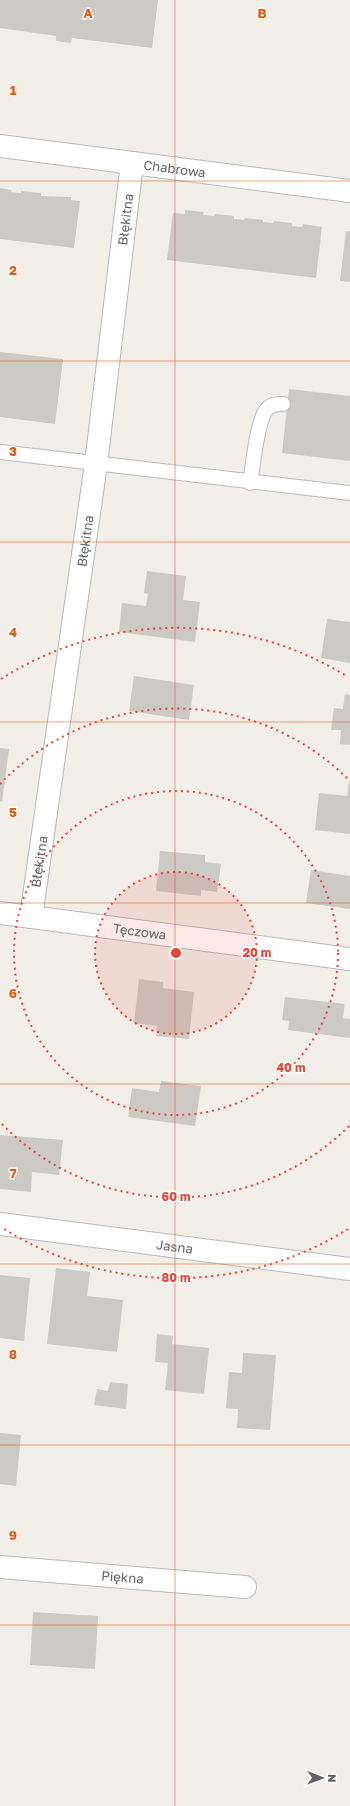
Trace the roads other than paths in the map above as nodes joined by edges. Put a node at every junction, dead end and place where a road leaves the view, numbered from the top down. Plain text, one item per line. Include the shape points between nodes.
1 (0, 146) edge
2 (132, 163) junction
3 (350, 191) edge
4 (283, 404) dead end
5 (0, 452) edge
6 (96, 464) junction
7 (250, 483) junction
8 (350, 493) edge
9 (0, 913) edge
10 (31, 917) junction
11 (350, 959) edge
12 (0, 1224) edge
13 (350, 1269) edge
14 (0, 1566) edge
15 (246, 1587) dead end

1 - 2 street, Chabrowa
2 - 3 street, Chabrowa
2 - 6 street, Błękitna
4 - 7 lane via 268,408 261,418
5 - 6 lane
6 - 7 lane
6 - 10 street, Błękitna
7 - 8 lane
9 - 10 street, Tęczowa
10 - 11 street, Tęczowa
12 - 13 street, Jasna
14 - 15 street, Piękna

